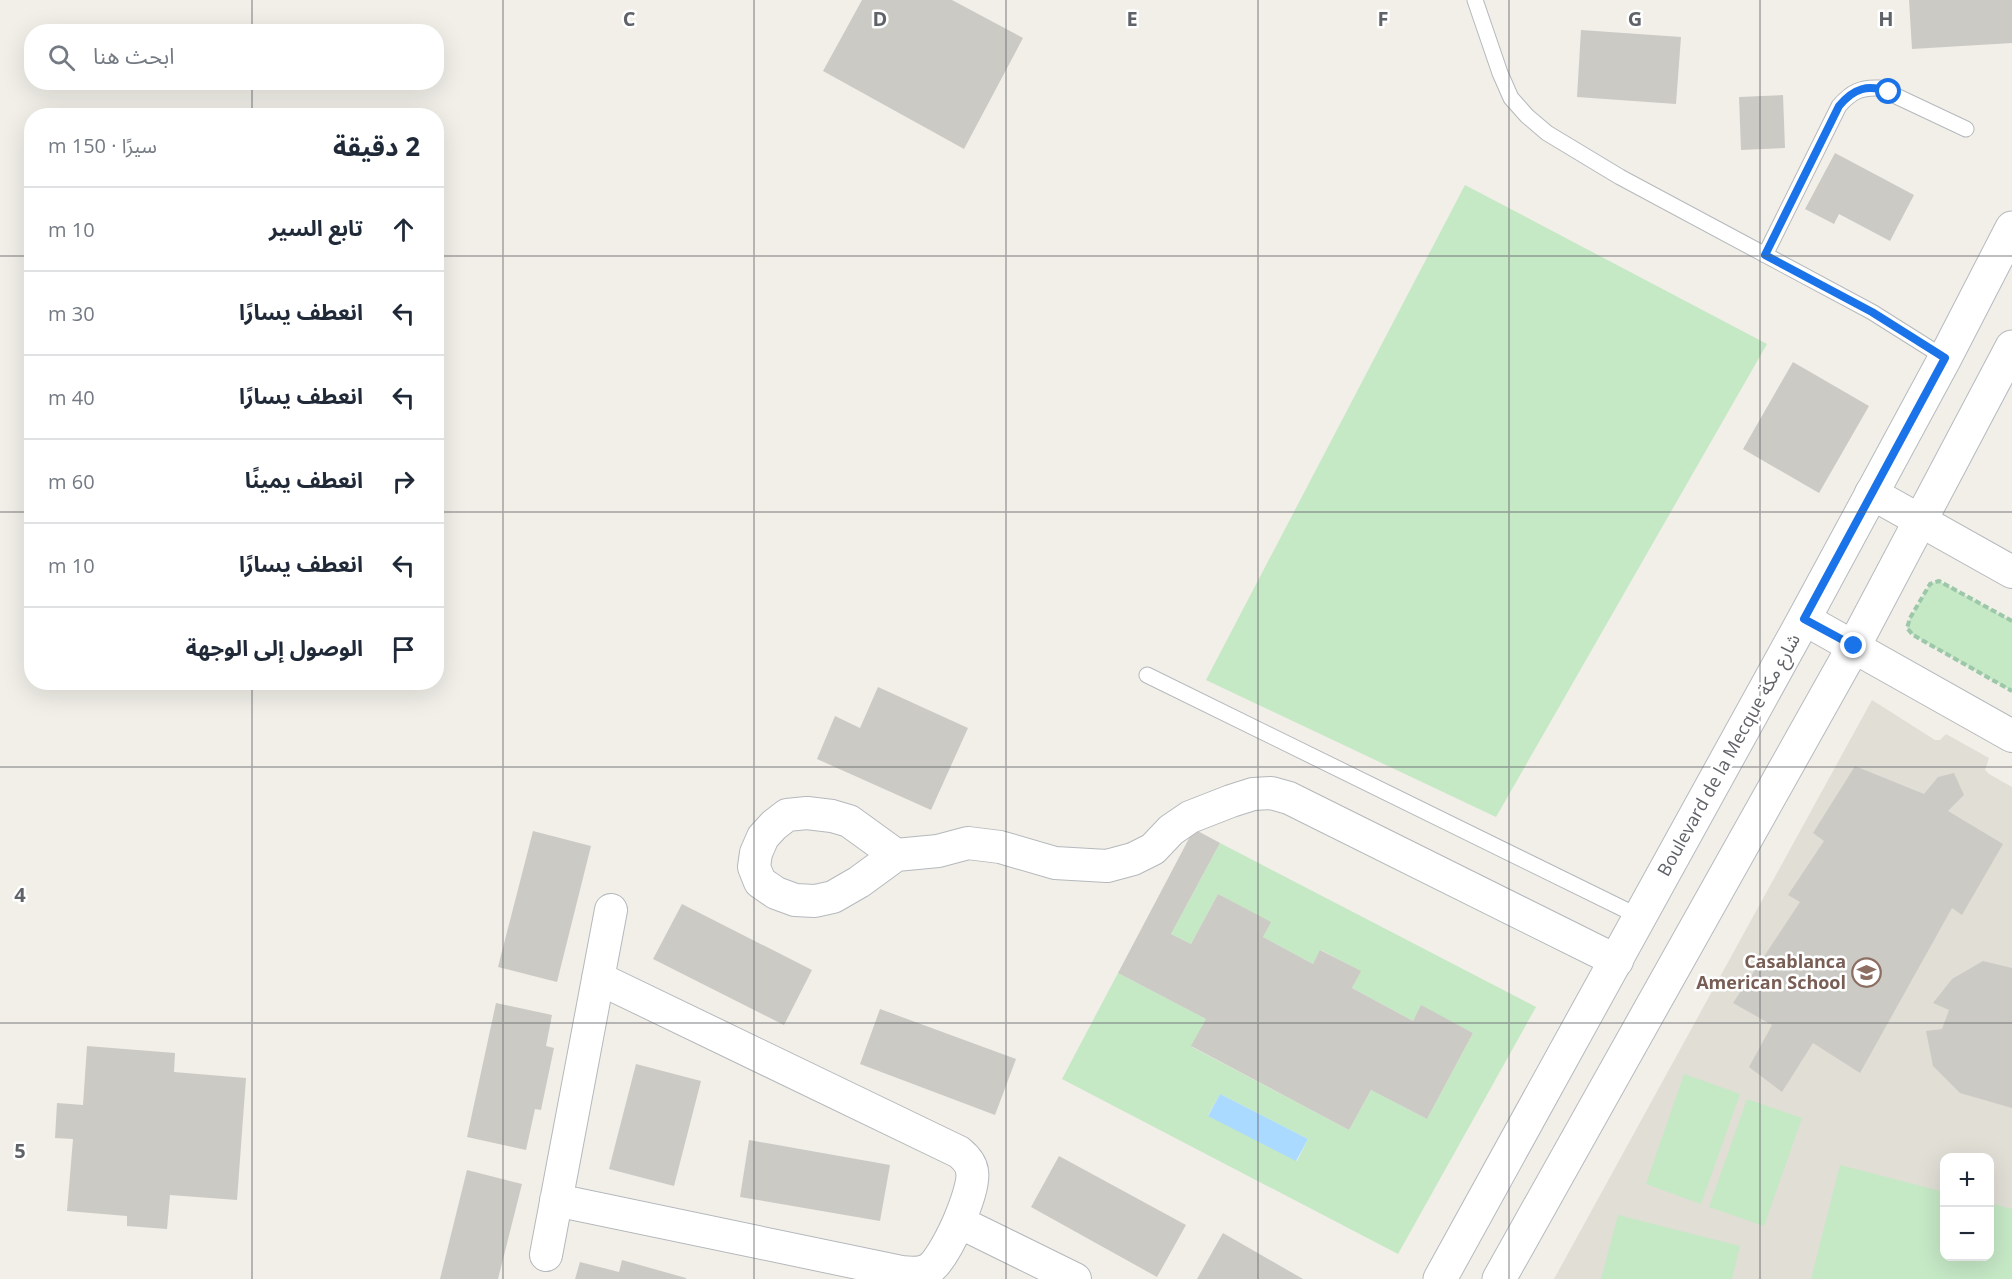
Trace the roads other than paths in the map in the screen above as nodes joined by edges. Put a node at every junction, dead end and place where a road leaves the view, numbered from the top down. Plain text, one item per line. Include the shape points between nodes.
1 (1475, 0) edge
2 (1966, 129) dead end
3 (2012, 228) edge
4 (1765, 255) junction
5 (2012, 347) edge
6 (1945, 358) junction
7 (1871, 493) junction
8 (1922, 520) junction
9 (2012, 572) edge
10 (1804, 619) junction
11 (1854, 646) junction
12 (1147, 675) dead end
13 (2012, 735) edge
14 (896, 855) dead end
15 (611, 910) dead end
16 (1640, 917) junction
17 (1617, 962) junction
18 (598, 978) junction
19 (556, 1200) junction
20 (959, 1222) junction
21 (546, 1255) dead end
22 (1075, 1279) edge
23 (1440, 1279) edge
24 (1499, 1279) edge

1 - 4 lane via 1511,98 1527,116 1547,133 1620,177
2 - 4 lane via 1879,88 1856,90 1839,106
3 - 6 main road, Boulevard de la Mecque شارع مكة
4 - 6 lane via 1872,312
5 - 8 main road
6 - 7 main road, Boulevard de la Mecque شارع مكة
7 - 8 street
7 - 10 main road, Boulevard de la Mecque شارع مكة
8 - 9 street
8 - 11 main road
10 - 11 street
10 - 16 main road, Boulevard de la Mecque شارع مكة
11 - 13 street
11 - 24 main road
12 - 16 lane
14 - 17 street via 968,843 999,847 1055,863 1107,866 1133,860 1153,849 1190,817 1253,794 1271,793 1289,798
15 - 18 street
16 - 17 main road, Boulevard de la Mecque شارع مكة
17 - 23 main road, Boulevard de la Mecque شارع مكة
18 - 19 street
18 - 20 street via 959,1152 973,1172
19 - 20 street via 912,1273 935,1264
19 - 21 street
20 - 22 street

